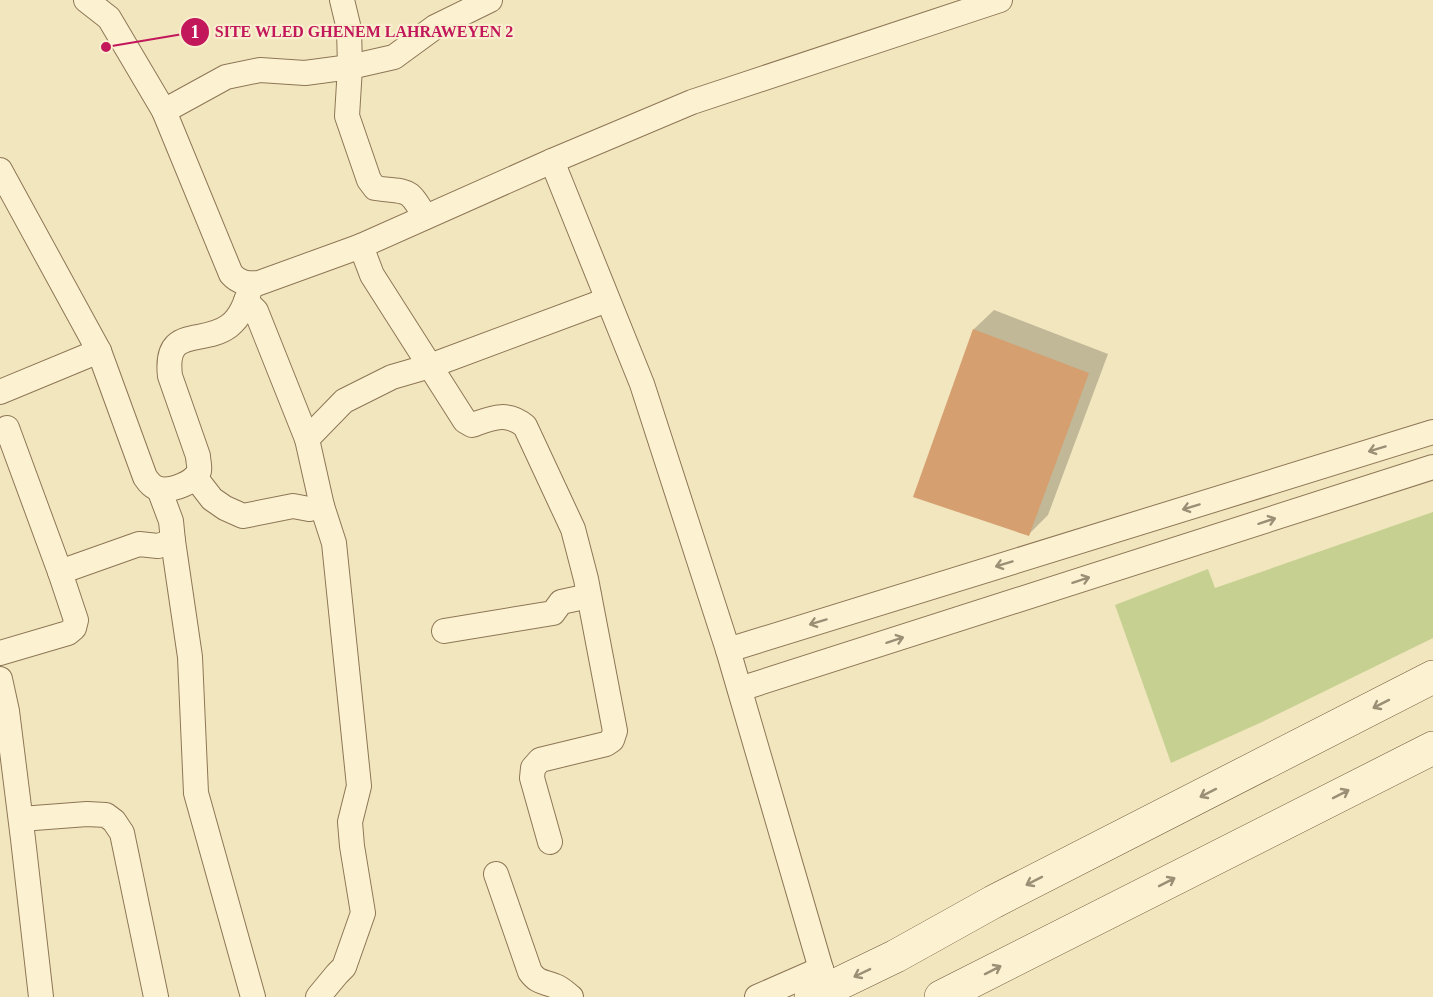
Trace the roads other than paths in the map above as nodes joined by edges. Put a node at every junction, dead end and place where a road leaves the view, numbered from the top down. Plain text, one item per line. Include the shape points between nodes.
1 (86, 0) edge
2 (342, 0) edge
3 (490, 0) edge
4 (1000, 0) edge
5 (350, 67) junction
6 (164, 111) junction
7 (552, 161) junction
8 (0, 170) edge
9 (425, 217) junction
10 (361, 246) junction
11 (249, 292) junction
12 (607, 300) junction
13 (99, 351) junction
14 (430, 366) junction
15 (0, 392) edge
16 (0, 400) edge
17 (4, 432) edge
18 (1433, 432) edge
19 (307, 438) junction
20 (1433, 467) edge
21 (195, 477) junction
22 (159, 489) junction
23 (322, 506) junction
24 (173, 541) junction
25 (60, 572) junction
26 (589, 596) junction
27 (444, 631) dead end
28 (728, 650) junction
29 (0, 653) edge
30 (1433, 677) edge
31 (0, 679) edge
32 (740, 689) junction
33 (1433, 748) edge
34 (21, 819) junction
35 (550, 842) dead end
36 (496, 874) dead end
37 (822, 988) edge
38 (41, 997) edge
39 (156, 997) edge
40 (253, 997) edge
41 (318, 997) edge
42 (571, 997) edge
43 (757, 997) edge
44 (941, 997) edge

1 - 6 street via 109,18
2 - 5 street via 349,29
3 - 5 street via 435,27 394,57
4 - 7 street via 692,102
5 - 6 street via 305,73 260,70 226,77
5 - 9 street via 347,116 369,180 375,188 403,190 415,198
6 - 11 street via 231,274
7 - 9 street
7 - 12 street
8 - 13 street
9 - 10 street
10 - 11 street via 259,283
10 - 14 street via 372,275
11 - 19 street
11 - 21 street via 236,320 178,342 170,354 170,376 198,456
12 - 14 street
12 - 28 street via 642,384
13 - 15 street
13 - 22 street via 145,477
14 - 19 street via 392,377 344,401
14 - 26 street via 465,421 472,424 507,417 525,426 573,529
16 - 17 street via 6,414
17 - 25 street
18 -> 28 street
19 - 23 street
32 -> 20 street
21 - 22 street via 169,489
21 - 23 street via 212,499 243,516 293,506 309,510
22 - 24 street via 171,520
23 - 41 street via 334,543 359,786 350,822 363,913 344,967
24 - 25 street via 158,546 139,544
24 - 40 street via 190,657 196,793
25 - 29 street via 76,620 74,628
26 - 27 street via 561,603 553,613
26 - 35 street via 615,731 606,744 540,760 533,768 532,778
28 - 32 street
30 -> 37 street via 993,902 896,956
31 - 34 street
32 - 37 street
44 -> 33 street
34 - 38 street
34 - 39 street via 87,814 106,815 114,821 122,833
36 - 42 street via 530,972 534,978
37 - 43 street

